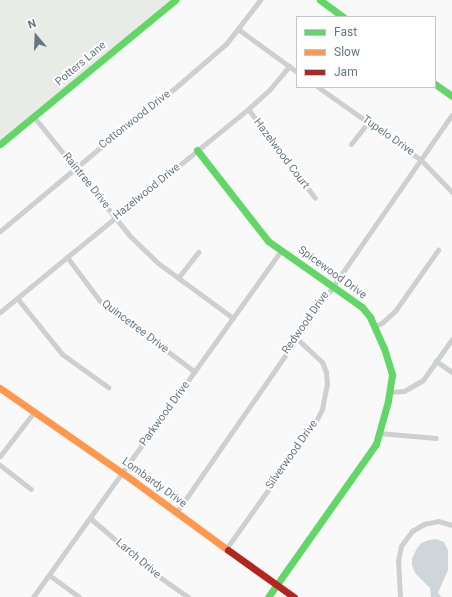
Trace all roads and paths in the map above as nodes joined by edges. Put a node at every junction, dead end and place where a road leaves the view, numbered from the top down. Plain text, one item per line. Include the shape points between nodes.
1 (175, 0) edge
2 (260, 0) edge
3 (320, 0) edge
4 (342, 16) edge
5 (238, 29) junction
6 (289, 66) junction
7 (296, 71) edge
8 (436, 85) edge
9 (319, 88) edge
10 (452, 96) edge
11 (248, 109) junction
12 (452, 115) edge
13 (34, 117) junction
14 (368, 122) junction
15 (0, 144) edge
16 (351, 144) dead end
17 (197, 150) junction
18 (421, 160) junction
19 (75, 168) junction
20 (452, 192) edge
21 (315, 198) dead end
22 (115, 218) junction
23 (0, 231) edge
24 (281, 250) junction
25 (438, 250) dead end
26 (198, 252) dead end
27 (67, 257) junction
28 (178, 278) junction
29 (332, 286) junction
30 (17, 298) junction
31 (0, 312) edge
32 (233, 318) junction
33 (374, 327) junction
34 (296, 338) junction
35 (452, 339) edge
36 (436, 361) junction
37 (195, 372) junction
38 (452, 372) edge
39 (108, 387) dead end
40 (0, 388) edge
41 (389, 392) junction
42 (34, 412) junction
43 (379, 433) junction
44 (436, 438) dead end
45 (0, 456) edge
46 (0, 466) edge
47 (122, 473) junction
48 (31, 489) dead end
49 (176, 513) junction
50 (90, 518) junction
51 (452, 525) edge
52 (226, 549) junction
53 (49, 576) junction
54 (277, 585) junction
55 (34, 597) edge
56 (78, 597) edge
57 (188, 597) edge
58 (268, 597) edge
59 (294, 597) edge
60 (400, 597) edge

1 - 13 street, Potters Lane
2 - 5 street, Cottonwood Drive
3 - 4 street
5 - 6 street
5 - 19 street, Cottonwood Drive via 226,44 175,88
6 - 7 street
6 - 11 street, Hazelwood Drive via 270,90
8 - 10 street
9 - 14 street, Tupelo Drive
11 - 17 street, Hazelwood Drive
11 - 21 street, Hazelwood Court
12 - 18 street, Redwood Drive
13 - 15 street, Potters Lane
13 - 19 street, Raintree Drive
14 - 16 street
14 - 18 street, Tupelo Drive
17 - 22 street, Hazelwood Drive
17 - 24 street, Spicewood Drive via 263,234
18 - 20 street, Tupelo Drive
18 - 29 street, Redwood Drive
19 - 22 street, Raintree Drive
19 - 23 street, Cottonwood Drive
22 - 27 street, Hazelwood Drive
22 - 28 street, Raintree Drive via 158,263
24 - 29 street, Spicewood Drive
24 - 32 street, Parkwood Drive
25 - 33 street via 395,311
26 - 28 street
27 - 30 street, Hazelwood Drive
27 - 37 street, Quincetree Drive via 99,300
28 - 32 street, Raintree Drive
29 - 33 street, Spicewood Drive via 362,307
29 - 34 street, Redwood Drive
30 - 31 street, Hazelwood Drive
30 - 39 street via 62,354
32 - 37 street, Parkwood Drive
33 - 41 street, Spicewood Drive via 392,375
34 - 49 street, Redwood Drive
34 - 52 street, Silverwood Drive via 322,362 326,372 327,384 322,409 314,425
35 - 36 street
36 - 38 street
36 - 41 street via 423,380 404,391
37 - 47 street, Parkwood Drive
40 - 42 street, Lombardy Drive
41 - 43 street, Spicewood Drive
42 - 45 street
42 - 47 street, Lombardy Drive
43 - 44 street
43 - 54 street, Spicewood Drive via 376,444
46 - 48 street
47 - 49 street, Lombardy Drive
47 - 50 street, Parkwood Drive
49 - 52 street, Lombardy Drive
50 - 53 street, Parkwood Drive
50 - 57 street, Larch Drive via 154,573
51 - 60 street via 438,521 424,524 412,531 401,546 398,561
52 - 54 street, Lombardy Drive
53 - 55 street, Parkwood Drive
53 - 56 street
54 - 58 street, Spicewood Drive
54 - 59 street, Lombardy Drive

